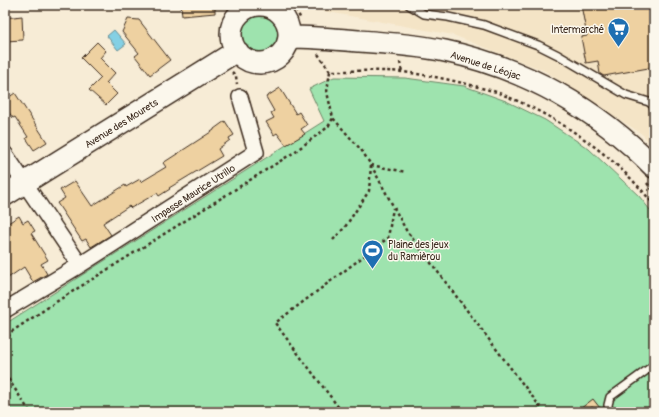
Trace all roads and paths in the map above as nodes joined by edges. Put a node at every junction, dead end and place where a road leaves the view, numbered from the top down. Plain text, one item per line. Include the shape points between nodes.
1 (409, 5) edge
2 (270, 6) edge
3 (289, 37) junction
4 (318, 50) dead end
5 (238, 52) junction
6 (393, 61) dead end
7 (400, 62) junction
8 (407, 63) dead end
9 (330, 71) junction
10 (402, 72) junction
11 (240, 97) dead end
12 (654, 106) edge
13 (333, 118) junction
14 (5, 154) edge
15 (371, 165) junction
16 (406, 172) dead end
17 (649, 173) edge
18 (24, 183) junction
19 (654, 192) edge
20 (5, 195) edge
21 (654, 205) edge
22 (394, 207) junction
23 (333, 240) dead end
24 (80, 265) junction
25 (5, 310) edge
26 (5, 342) edge
27 (654, 365) edge
28 (5, 374) edge
29 (30, 412) edge
30 (342, 412) edge
31 (544, 412) edge
32 (586, 412) edge
33 (595, 412) edge
34 (609, 412) edge

1 - 12 lane via 424,14 484,26 538,46 626,95
2 - 3 main road via 284,18
2 - 5 main road via 251,7 237,18 232,35 233,44
3 - 5 main road via 282,52 269,62 252,62
3 - 17 main road, Avenue de Léojac via 420,47 502,68 547,87 601,120 628,142
4 - 9 path
5 - 18 main road, Avenue des Mourets
6 - 7 path
7 - 8 path
7 - 10 path
9 - 10 path
9 - 13 path via 327,92
10 - 21 path via 446,79 500,93 544,112 615,163 643,190
11 - 24 street, Impasse Maurice Utrillo via 256,152
13 - 15 path
13 - 26 path via 328,127 293,153 59,300 11,332
14 - 18 street
15 - 16 path
15 - 22 path
15 - 23 path via 369,191
17 - 19 path
18 - 20 main road, Avenue des Mourets
18 - 24 street
22 - 30 path via 388,238 275,323
22 - 31 path via 406,230
24 - 25 street, Impasse Maurice Utrillo
27 - 34 lane via 610,397
28 - 29 path
32 - 33 path via 592,408

